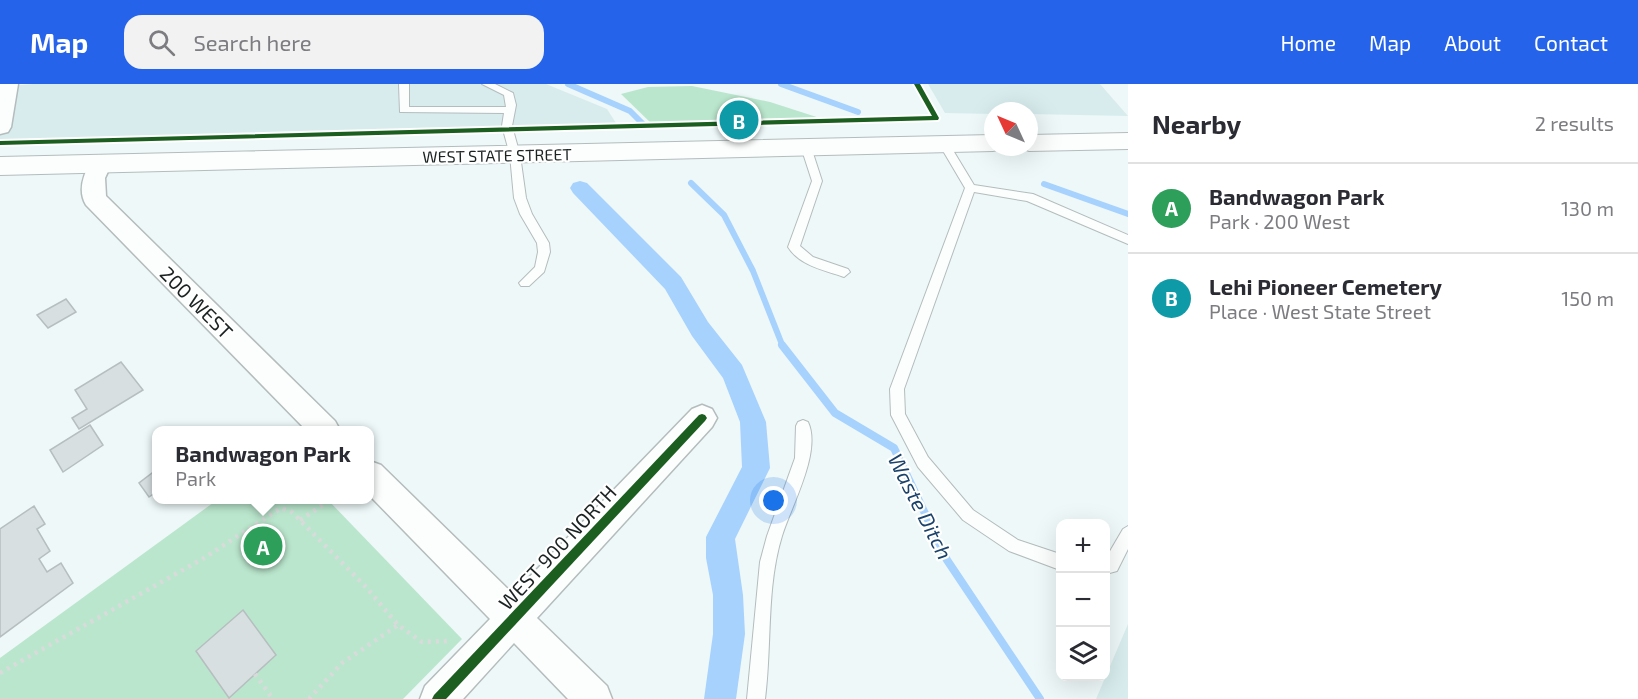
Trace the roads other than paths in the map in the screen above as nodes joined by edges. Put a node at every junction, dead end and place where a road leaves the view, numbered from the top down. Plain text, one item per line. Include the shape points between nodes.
1 (8, 84) edge
2 (404, 84) edge
3 (487, 84) edge
4 (510, 110) junction
5 (0, 127) edge
6 (1128, 141) edge
7 (984, 143) edge
8 (1038, 143) edge
9 (945, 144) junction
10 (806, 147) junction
11 (515, 155) junction
12 (100, 165) junction
13 (0, 166) edge
14 (969, 188) junction
15 (1128, 240) edge
16 (844, 272) dead end
17 (525, 283) dead end
18 (702, 418) dead end
19 (321, 426) edge
20 (803, 426) dead end
21 (374, 480) edge
22 (1128, 534) edge
23 (1056, 561) edge
24 (1110, 565) edge
25 (514, 620) junction
26 (438, 699) edge
27 (594, 699) edge
28 (756, 699) edge

1 - 5 street
2 - 4 lane via 404,110
3 - 4 lane via 508,93
4 - 11 lane via 507,126
6 - 8 main road
7 - 9 main road, WEST STATE STREET
9 - 10 main road, WEST STATE STREET
9 - 14 lane
10 - 11 main road, WEST STATE STREET
10 - 16 lane via 817,181 794,247 804,258
11 - 12 main road, WEST STATE STREET
11 - 17 lane via 520,198 544,252 540,269
12 - 13 main road, WEST STATE STREET
12 - 19 street, 200 WEST via 94,178 94,199
14 - 15 lane via 1029,197
14 - 23 lane via 897,389 898,415 923,462 968,515 1014,546
18 - 25 street, WEST 900 NORTH
20 - 28 lane via 802,456 768,562
21 - 25 street
22 - 24 lane
25 - 26 street, WEST 900 NORTH
25 - 27 street

